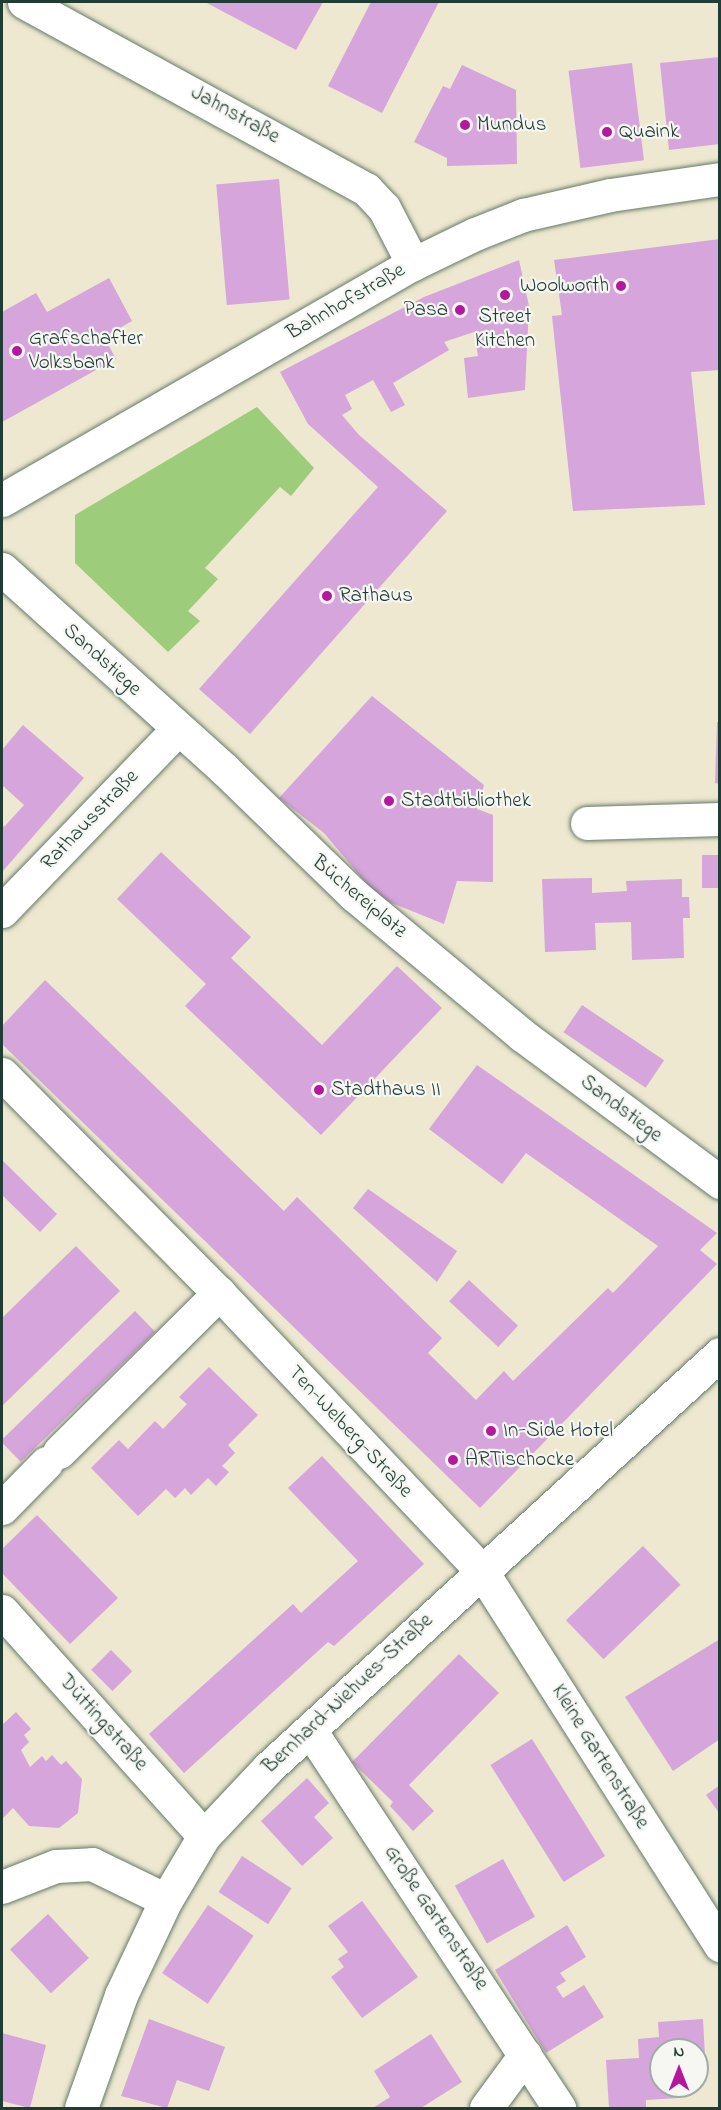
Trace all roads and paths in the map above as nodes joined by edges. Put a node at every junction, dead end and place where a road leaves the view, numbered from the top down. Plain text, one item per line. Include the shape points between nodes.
1 (24, 2) edge
2 (720, 179) edge
3 (413, 264) junction
4 (2, 500) edge
5 (2, 569) edge
6 (178, 729) junction
7 (203, 750) joint
8 (720, 819) edge
9 (588, 823) dead end
10 (2, 911) edge
11 (522, 1035) joint
12 (2, 1074) edge
13 (720, 1182) edge
14 (219, 1293) junction
15 (720, 1354) edge
16 (2, 1508) edge
17 (481, 1570) junction
18 (2, 1611) edge
19 (310, 1730) junction
20 (204, 1836) junction
21 (2, 1887) edge
22 (166, 1900) junction
23 (720, 1945) edge
24 (525, 2055) junction
25 (81, 2109) edge
26 (486, 2109) edge
27 (559, 2109) edge

1 - 3 street, Jahnstraße via 366,189 384,208
2 - 3 street, Bahnhofstraße via 610,195 523,215
3 - 4 street, Bahnhofstraße
5 - 6 street, Sandstiege
6 - 7 street, Sandstiege
6 - 10 street, Rathausstraße
7 - 11 street, Büchereiplatz via 354,896
8 - 9 street
11 - 13 street, Sandstiege
12 - 14 street, Ten-Welberg-Straße
14 - 16 street
14 - 17 street, Ten-Welberg-Straße
15 - 17 street, Bernhard-Niehues-Straße
17 - 19 street, Bernhard-Niehues-Straße
17 - 23 street, Kleine Gartenstraße
18 - 20 street, Düttingstraße
19 - 20 street, Bernhard-Niehues-Straße via 243,1792
19 - 24 street, Große Gartenstraße
20 - 22 street, Bernhard-Niehues-Straße
21 - 22 street via 56,1866 92,1863
22 - 25 street, Bernhard-Niehues-Straße via 121,1995
24 - 26 street
24 - 27 street, Große Gartenstraße

